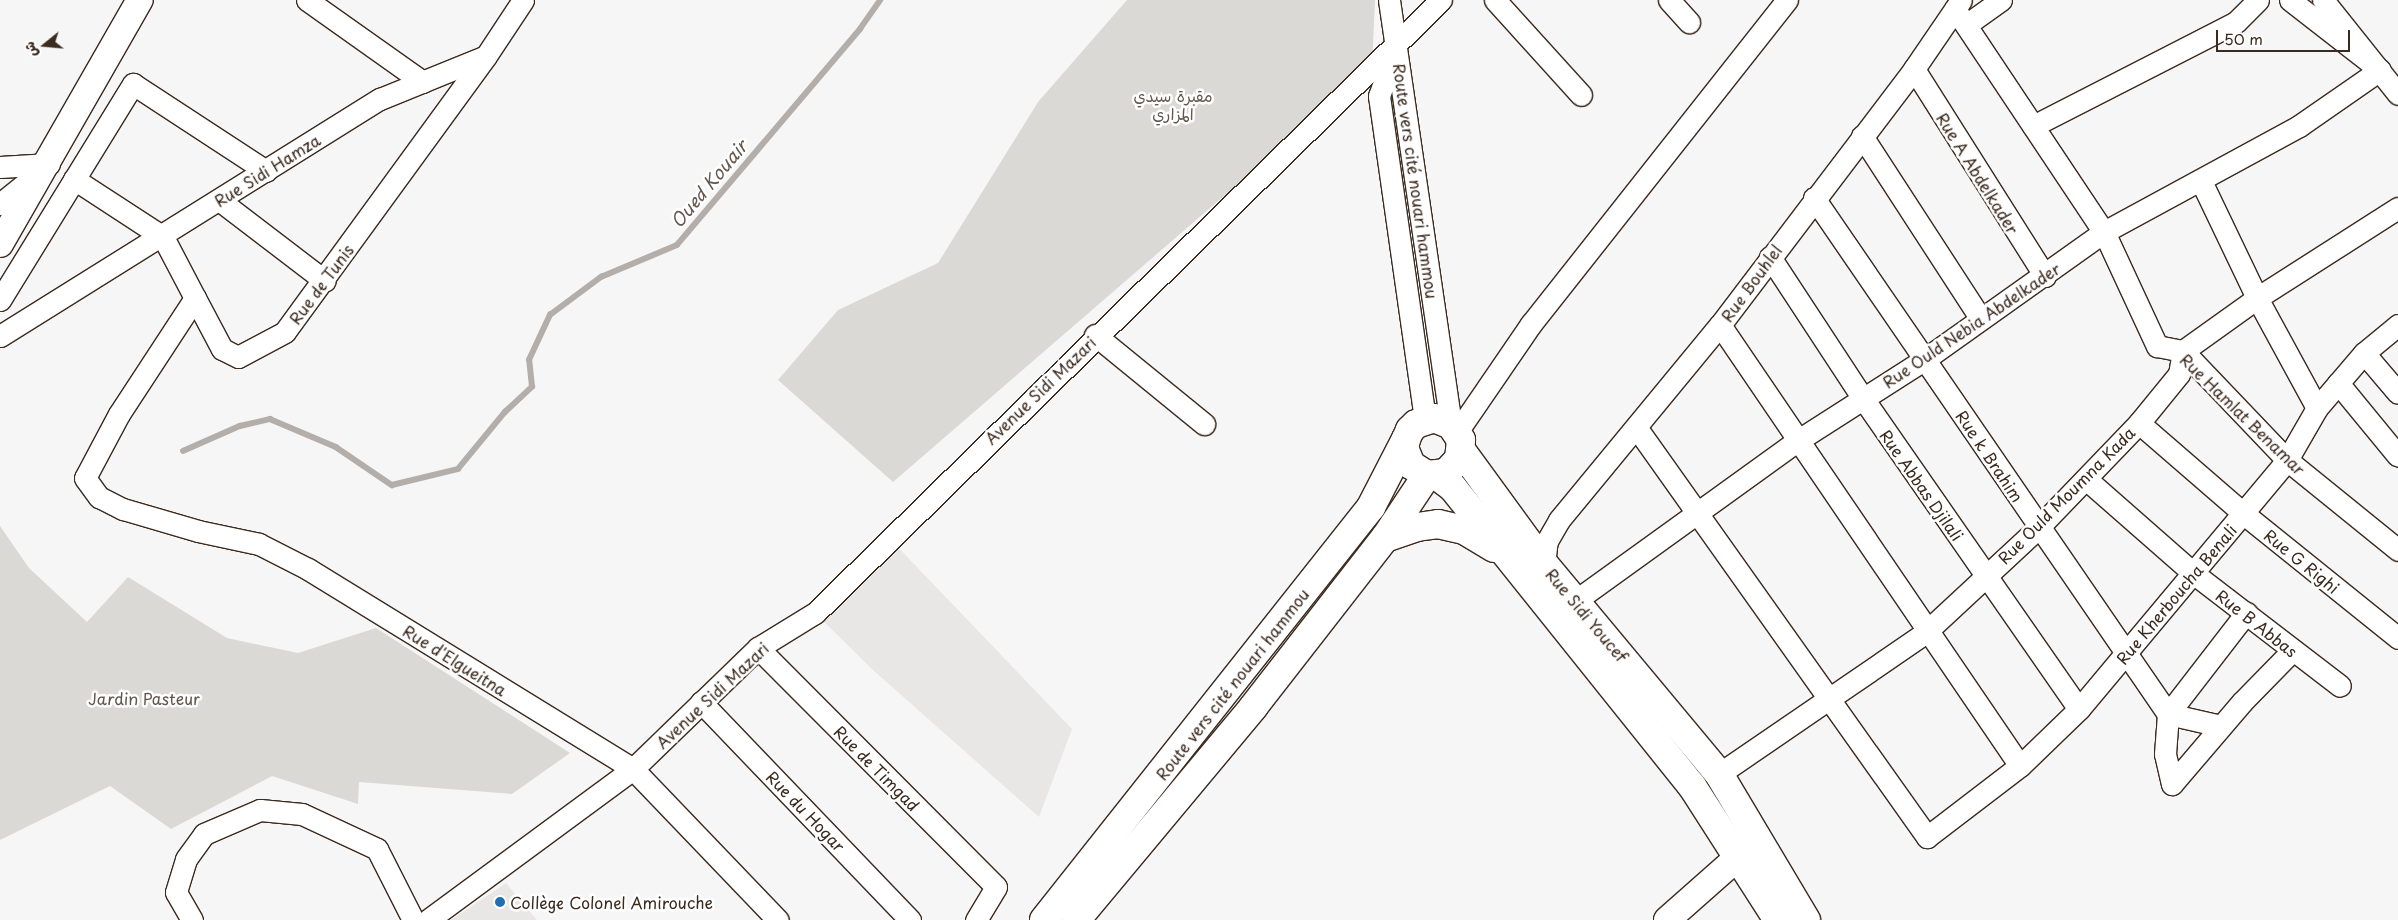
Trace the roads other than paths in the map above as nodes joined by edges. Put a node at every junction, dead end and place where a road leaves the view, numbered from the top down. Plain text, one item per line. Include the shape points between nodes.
1 (140, 0) edge
2 (307, 0) edge
3 (523, 0) edge
4 (1389, 0) edge
5 (1440, 0) edge
6 (1495, 0) edge
7 (1669, 0) edge
8 (1787, 0) edge
9 (2001, 0) edge
10 (2258, 0) edge
11 (2290, 0) edge
12 (2323, 0) edge
13 (1961, 12) edge
14 (1689, 22) dead end
15 (1397, 46) junction
16 (486, 56) junction
17 (1914, 69) junction
18 (2380, 70) junction
19 (423, 82) junction
20 (2398, 94) edge
21 (1581, 95) dead end
22 (2033, 126) junction
23 (1862, 136) junction
24 (48, 164) junction
25 (0, 167) edge
26 (266, 171) junction
27 (74, 179) junction
28 (2201, 181) junction
29 (1814, 198) junction
30 (219, 200) junction
31 (0, 204) edge
32 (2398, 208) edge
33 (2104, 232) junction
34 (163, 237) junction
35 (0, 244) edge
36 (1770, 257) junction
37 (2045, 276) junction
38 (325, 281) junction
39 (195, 298) junction
40 (2257, 298) junction
41 (0, 300) edge
42 (1981, 319) junction
43 (1720, 325) junction
44 (2398, 325) edge
45 (1095, 335) junction
46 (0, 336) edge
47 (2183, 351) junction
48 (2364, 353) junction
49 (1925, 359) junction
50 (2338, 383) junction
51 (2398, 393) edge
52 (1862, 397) junction
53 (2317, 408) junction
54 (1424, 420) junction
55 (2139, 423) junction
56 (1204, 424) dead end
57 (1636, 427) junction
58 (1456, 436) junction
59 (1406, 439) junction
60 (1797, 441) junction
61 (2398, 456) edge
62 (2287, 460) junction
63 (1432, 475) junction
64 (2086, 479) junction
65 (1695, 513) junction
66 (2244, 514) junction
67 (2038, 528) junction
68 (1386, 538) junction
69 (2398, 550) edge
70 (1510, 558) junction
71 (1544, 564) junction
72 (2194, 573) junction
73 (1985, 576) junction
74 (1575, 601) junction
75 (2246, 613) junction
76 (1926, 632) junction
77 (2398, 638) edge
78 (758, 648) junction
79 (2292, 651) junction
80 (2126, 652) junction
81 (2340, 686) dead end
82 (1828, 700) junction
83 (701, 702) junction
84 (2079, 709) junction
85 (2168, 714) junction
86 (2222, 726) junction
87 (2020, 766) junction
88 (632, 769) junction
89 (1719, 774) junction
90 (1760, 843) junction
91 (1737, 858) junction
92 (192, 920) edge
93 (413, 920) edge
94 (428, 920) edge
95 (778, 920) edge
96 (910, 920) edge
97 (976, 920) edge
98 (1044, 920) edge
99 (1076, 920) edge
100 (1667, 920) edge
101 (1778, 920) edge
102 (1806, 920) edge

1 - 24 street
2 - 19 street
3 - 16 street
4 - 15 street
5 - 15 street, Avenue Sidi Mazari
6 - 21 street
7 - 14 street
8 - 58 street via 1531,324
9 - 13 street
10 - 22 street via 2236,22
11 - 18 street
12 - 18 street
13 - 17 street, Rue Bouhlel
13 - 22 street, Rue Hamlat Benamar
15 - 45 street, Avenue Sidi Mazari
15 - 54 street, Route vers cité nouari hammou via 1379,96
15 - 58 street, Route vers cité nouari hammou
16 - 19 street, Rue Sidi Hamza
16 - 38 street, Rue de Tunis
17 - 23 street, Rue Bouhlel
17 - 37 street, Rue A Abdelkader via 1973,168
18 - 20 street
18 - 28 street, Rue Ould Nebia Abdelkader via 2299,126
19 - 26 street, Rue Sidi Hamza via 380,100
22 - 33 street, Rue Hamlat Benamar
23 - 29 street, Rue Bouhlel
23 - 42 street
24 - 25 street
24 - 31 street
24 - 35 street
26 - 27 street via 132,84
26 - 30 street, Rue Sidi Hamza
27 - 34 street
27 - 41 street
28 - 33 street, Rue Ould Nebia Abdelkader
28 - 40 street
29 - 36 street, Rue Bouhlel
29 - 49 street, Rue k Brahim
30 - 34 street, Rue Sidi Hamza
30 - 38 street
32 - 40 street
33 - 37 street, Rue Ould Nebia Abdelkader
33 - 47 street, Rue Hamlat Benamar via 2157,346
34 - 39 street
34 - 46 street, Rue Sidi Hamza
36 - 43 street, Rue Bouhlel
36 - 52 street, Rue Abbas Djilali
37 - 42 street, Rue Ould Nebia Abdelkader
38 - 39 street, Rue de Tunis via 285,332 238,357 222,349
39 - 88 street, Rue d'Elgueitna via 119,414 85,478 99,497 123,509 198,531 259,544 308,569
40 - 47 street
40 - 53 street
42 - 49 street, Rue Ould Nebia Abdelkader
43 - 57 street, Rue Bouhlel
43 - 60 street
44 - 48 street, Rue Kherboucha Benali
45 - 56 street
45 - 78 street, Avenue Sidi Mazari via 815,613
47 - 55 street, Rue Ould Moumna Kada via 2179,374
47 - 62 street, Rue Hamlat Benamar
48 - 50 street, Rue Kherboucha Benali
48 - 51 street
49 - 52 street, Rue Ould Nebia Abdelkader
49 - 67 street, Rue k Brahim
50 - 53 street, Rue Kherboucha Benali
50 - 61 street
52 - 60 street, Rue Ould Nebia Abdelkader
52 - 73 street, Rue Abbas Djilali
53 - 62 street, Rue Kherboucha Benali
54 - 58 main road via 1434,418
54 - 59 main road via 1416,424
55 - 64 street, Rue Ould Moumna Kada
55 - 66 street, Rue G Righi
57 - 65 street
57 - 71 street, Rue Bouhlel via 1559,520 1547,541
58 - 63 main road via 1453,467
58 - 71 main road, Rue Sidi Youcef
59 - 63 main road via 1404,448 1411,466
59 - 98 main road, Route vers cité nouari hammou via 1371,507
60 - 65 street, Rue Ould Nebia Abdelkader
60 - 76 street
62 - 66 street, Rue Kherboucha Benali
62 - 69 street, Rue Hamlat Benamar
63 - 68 main road, Route vers cité nouari hammou
63 - 70 main road via 1453,488
64 - 67 street, Rue Ould Moumna Kada
64 - 72 street, Rue B Abbas
65 - 74 street, Rue Ould Nebia Abdelkader
65 - 82 street
66 - 72 street, Rue Kherboucha Benali
66 - 77 street, Rue G Righi
67 - 73 street, Rue Ould Moumna Kada
67 - 80 street, Rue k Brahim
68 - 70 main road via 1417,526 1438,524 1464,530
68 - 99 main road, Route vers cité nouari hammou via 1254,706
70 - 91 main road via 1692,786
71 - 74 main road, Rue Sidi Youcef
72 - 75 street, Rue B Abbas
72 - 80 street, Rue Kherboucha Benali
73 - 76 street, Rue Ould Moumna Kada
73 - 84 street, Rue Abbas Djilali
74 - 89 main road, Rue Sidi Youcef
75 - 79 street, Rue B Abbas
75 - 85 street
76 - 82 street, Rue Ould Moumna Kada
76 - 87 street
78 - 83 street, Avenue Sidi Mazari
78 - 97 street, Rue de Timgad via 996,888
79 - 81 street, Rue B Abbas
79 - 86 street
80 - 84 street, Rue Kherboucha Benali
80 - 85 street, Rue k Brahim
82 - 87 street, Rue Kherboucha Benali via 1927,837
82 - 89 street, Rue Ould Moumna Kada
83 - 88 street, Avenue Sidi Mazari
83 - 96 street, Rue du Hogar
84 - 87 street, Rue Kherboucha Benali
85 - 86 street
85 - 86 street via 2165,754 2172,784
88 - 94 street, Avenue Sidi Mazari
88 - 95 street, Rue d'Elgueitna
89 - 90 main road, Rue Sidi Youcef
90 - 91 street
90 - 102 main road, Rue Sidi Youcef
91 - 100 street
91 - 101 main road
92 - 93 street via 176,892 186,859 204,834 260,810 302,814 377,848

